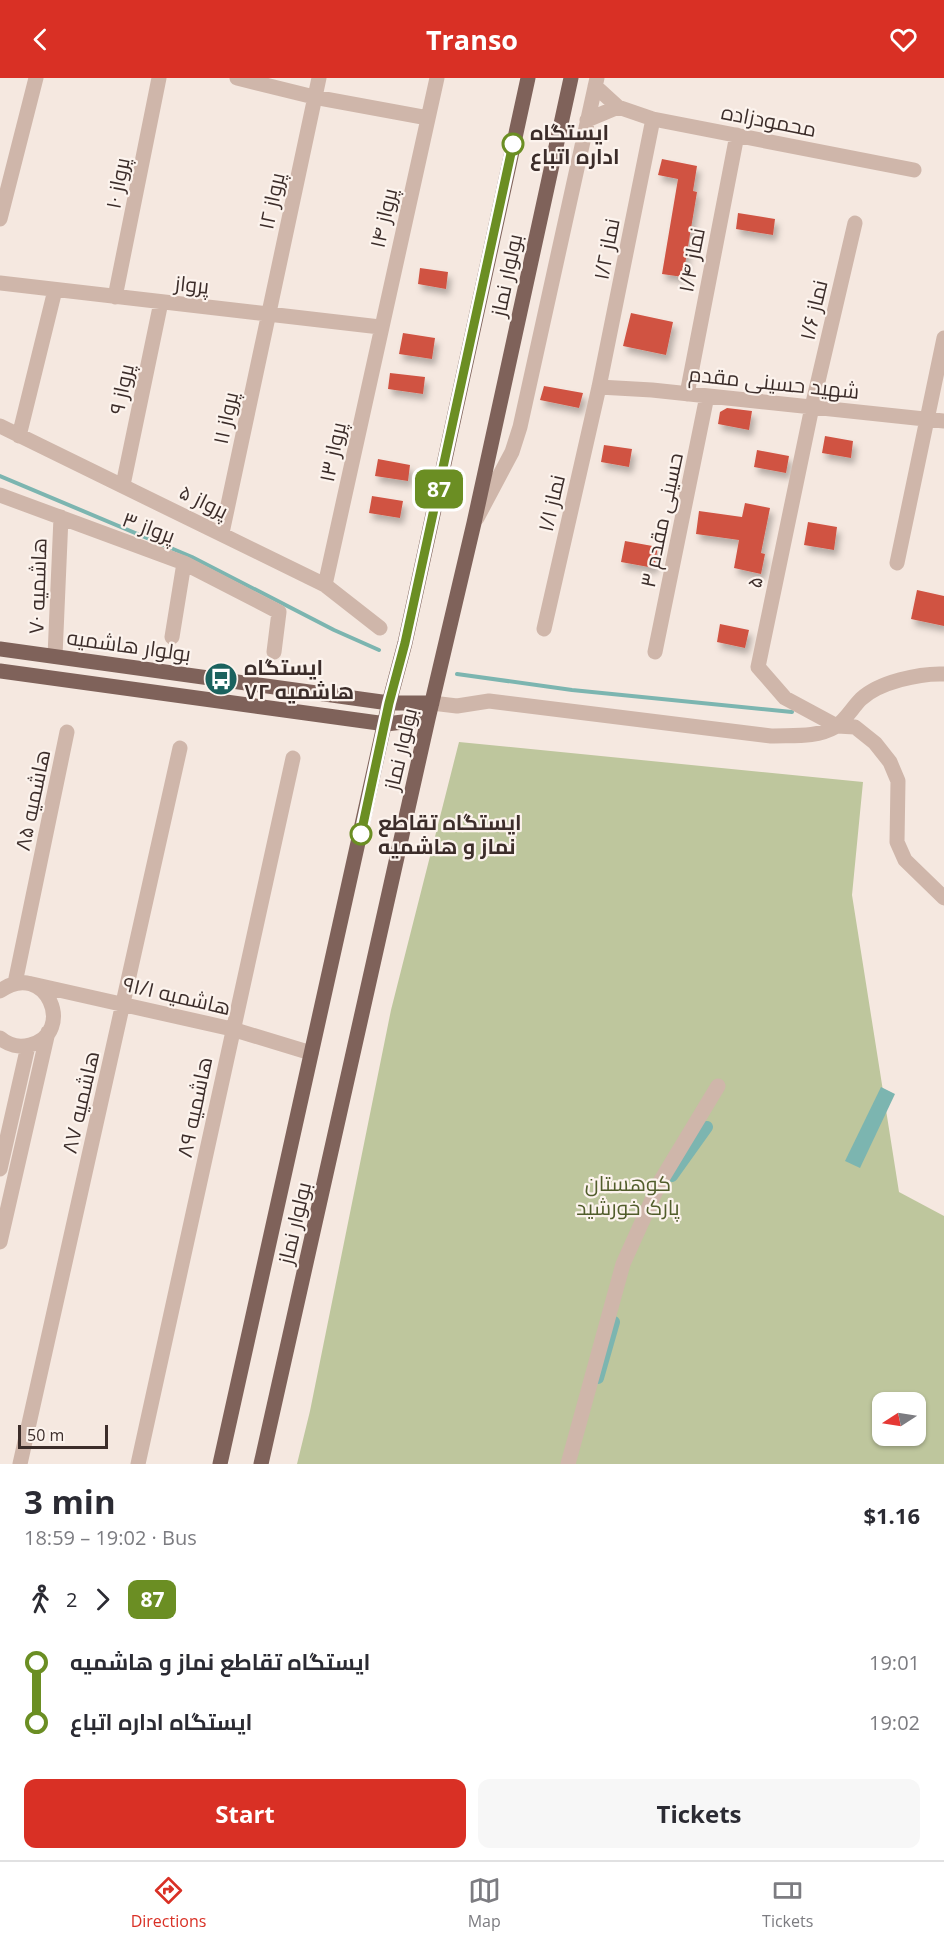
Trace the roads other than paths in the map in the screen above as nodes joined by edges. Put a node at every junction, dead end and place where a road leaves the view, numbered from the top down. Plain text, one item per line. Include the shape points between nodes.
1 (36, 78) edge
2 (159, 78) edge
3 (237, 78) edge
4 (319, 78) edge
5 (437, 78) edge
6 (528, 78) edge
7 (571, 78) edge
8 (596, 82) edge
9 (314, 97) junction
10 (618, 107) junction
11 (428, 118) junction
12 (653, 119) junction
13 (587, 120) junction
14 (737, 135) junction
15 (914, 170) dead end
16 (0, 219) edge
17 (855, 223) dead end
18 (0, 283) edge
19 (56, 290) junction
20 (115, 297) junction
21 (161, 302) junction
22 (269, 313) junction
23 (380, 327) junction
24 (944, 338) edge
25 (599, 387) junction
26 (687, 394) junction
27 (707, 396) junction
28 (812, 407) junction
29 (927, 420) junction
30 (944, 422) edge
31 (0, 426) edge
32 (19, 436) junction
33 (123, 485) junction
34 (0, 495) edge
35 (61, 517) junction
36 (474, 523) junction
37 (222, 532) junction
38 (183, 562) junction
39 (897, 563) dead end
40 (325, 585) junction
41 (380, 628) dead end
42 (544, 629) dead end
43 (172, 637) dead end
44 (0, 649) edge
45 (274, 652) dead end
46 (655, 652) dead end
47 (55, 656) junction
48 (0, 671) edge
49 (944, 674) edge
50 (389, 703) junction
51 (432, 703) junction
52 (457, 706) junction
53 (428, 719) junction
54 (386, 724) junction
55 (837, 726) junction
56 (67, 732) dead end
57 (180, 748) dead end
58 (293, 758) dead end
59 (944, 898) edge
60 (15, 983) junction
61 (32, 984) junction
62 (0, 990) edge
63 (124, 1005) junction
64 (232, 1029) junction
65 (48, 1032) junction
66 (0, 1038) edge
67 (28, 1046) junction
68 (311, 1053) junction
69 (718, 1086) dead end
70 (0, 1169) edge
71 (0, 1242) edge
72 (21, 1464) edge
73 (138, 1464) edge
74 (220, 1464) edge
75 (261, 1464) edge
76 (568, 1464) edge

1 - 16 street
2 - 20 street, پرواز ۱۰
3 - 9 street
4 - 9 street, پرواز ۱۲
5 - 11 street, پرواز ۱۴
6 - 50 main road, بولوار نماز
7 - 36 main road, بولوار نماز
8 - 10 street, محمودزاده
8 - 13 street
9 - 11 street
9 - 22 street, پرواز ۱۲
10 - 12 street, محمودزاده
10 - 13 street
11 - 23 street, پرواز ۱۴
12 - 14 street, محمودزاده
12 - 25 street, نماز ۱/۲
13 - 36 street via 520,427 510,458
14 - 15 street, محمودزاده
14 - 26 street, نماز ۱/۴
17 - 28 street, نماز ۱/۶
18 - 19 street, پرواز
19 - 20 street, پرواز
19 - 32 street
20 - 21 street, پرواز
21 - 22 street, پرواز
21 - 33 street, پرواز ۹
22 - 23 street, پرواز
22 - 37 street, پرواز ۱۱
23 - 40 street, پرواز ۱۳
24 - 29 street
25 - 26 street, شهید حسینی مقدم
25 - 42 street, نماز ۱/۱
26 - 27 street, شهید حسینی مقدم
27 - 28 street, شهید حسینی مقدم
27 - 46 street, حسینی مقدم ۳
28 - 29 street, شهید حسینی مقدم
28 - 55 street, ۵ via 758,667 785,698
29 - 30 street, شهید حسینی مقدم
29 - 39 street
31 - 32 street, پرواز ۵
32 - 33 street, پرواز ۵
33 - 37 street, پرواز ۵
34 - 35 street, پرواز ۳
35 - 38 street, پرواز ۳
35 - 47 street, هاشمیه ۷۰
36 - 51 main road, بولوار نماز
37 - 40 street, پرواز ۵
38 - 43 street
38 - 45 street, پرواز ۳ via 279,612
40 - 41 street, پرواز ۵
44 - 47 main road, بولوار هاشمیه
47 - 50 main road, بولوار هاشمیه
48 - 54 main road, بولوار هاشمیه
49 - 55 street via 913,676 862,697
50 - 51 main road, بولوار هاشمیه
50 - 54 main road, بولوار نماز
51 - 52 street
51 - 53 main road, بولوار نماز
52 - 53 street
52 - 55 street via 489,701 771,736 814,735
53 - 54 main road, بولوار هاشمیه
53 - 75 main road, بولوار نماز
54 - 68 main road, بولوار نماز
55 - 59 street via 855,727 890,762 898,781 897,842 905,860
56 - 60 street, هاشمیه ۸۵
57 - 63 street, هاشمیه ۸۷
58 - 64 street, هاشمیه ۸۹
60 - 61 street, هاشمیه ۹۱/۱
60 - 62 street
61 - 63 street, هاشمیه ۹۱/۱
61 - 65 street via 46,993 53,1008
63 - 64 street, هاشمیه ۹۱/۱
63 - 72 street, هاشمیه ۸۷
64 - 68 street, هاشمیه ۹۱/۱
64 - 73 street, هاشمیه ۸۹
65 - 67 street
65 - 71 street
66 - 67 street via 11,1045
67 - 70 street
68 - 74 main road, بولوار نماز
69 - 76 street via 660,1182 623,1264

